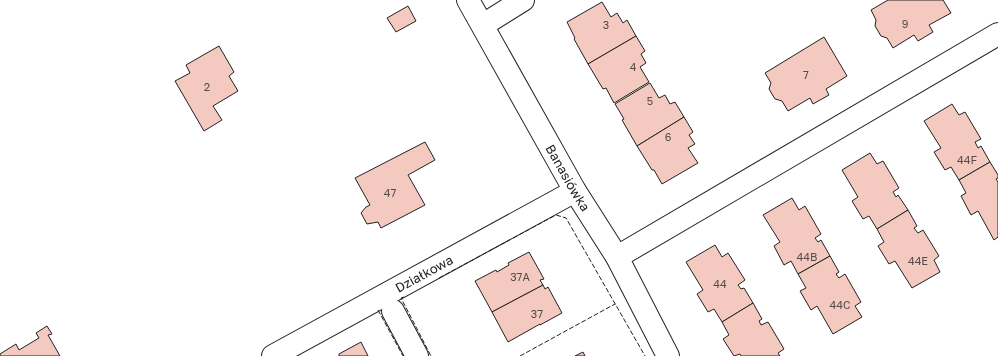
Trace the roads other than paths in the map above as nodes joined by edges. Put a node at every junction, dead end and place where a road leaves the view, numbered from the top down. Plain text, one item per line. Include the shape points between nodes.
1 (468, 0) edge
2 (523, 0) edge
3 (482, 25) junction
4 (998, 34) edge
5 (575, 191) junction
6 (617, 257) junction
7 (393, 311) dead end
8 (273, 356) edge
9 (417, 356) edge
10 (668, 356) edge

1 - 3 street, Banasiówka
2 - 3 street
3 - 5 street, Banasiówka
4 - 6 street
5 - 6 street, Banasiówka
5 - 8 street, Działkowa
6 - 10 street, Banasiówka
7 - 9 street

